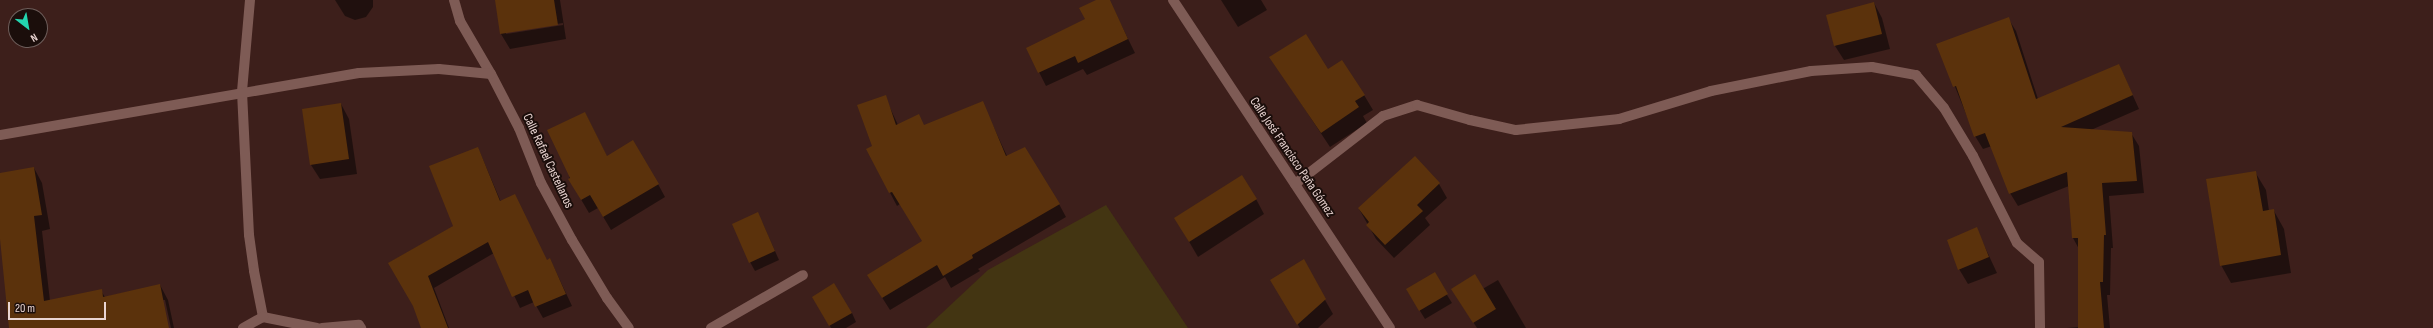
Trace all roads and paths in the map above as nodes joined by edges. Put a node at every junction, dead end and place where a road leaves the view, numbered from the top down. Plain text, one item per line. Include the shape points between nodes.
1 (250, 0) edge
2 (454, 0) edge
3 (1173, 0) edge
4 (492, 74) junction
5 (242, 92) junction
6 (0, 135) edge
7 (1295, 184) junction
8 (804, 275) dead end
9 (264, 317) junction
10 (243, 328) edge
11 (317, 328) edge
12 (322, 328) edge
13 (361, 328) edge
14 (629, 328) edge
15 (711, 328) edge
16 (1390, 328) edge
17 (2040, 328) edge

1 - 5 street
2 - 4 street, Calle Rafael Castellanos via 460,21
3 - 7 street, Calle José Francisco Peña Gómez
4 - 5 street via 440,69 359,73
4 - 14 street, Calle Rafael Castellanos via 519,128 541,183 572,240
5 - 6 street
5 - 9 street via 249,235
7 - 16 street, Calle José Francisco Peña Gómez
7 - 17 street via 1383,116 1417,105 1516,130 1619,119 1712,91 1811,71 1872,67 1916,74 1944,108 1973,156 2017,243 2039,262
8 - 15 street
9 - 10 street
9 - 11 street
12 - 13 street via 359,325

